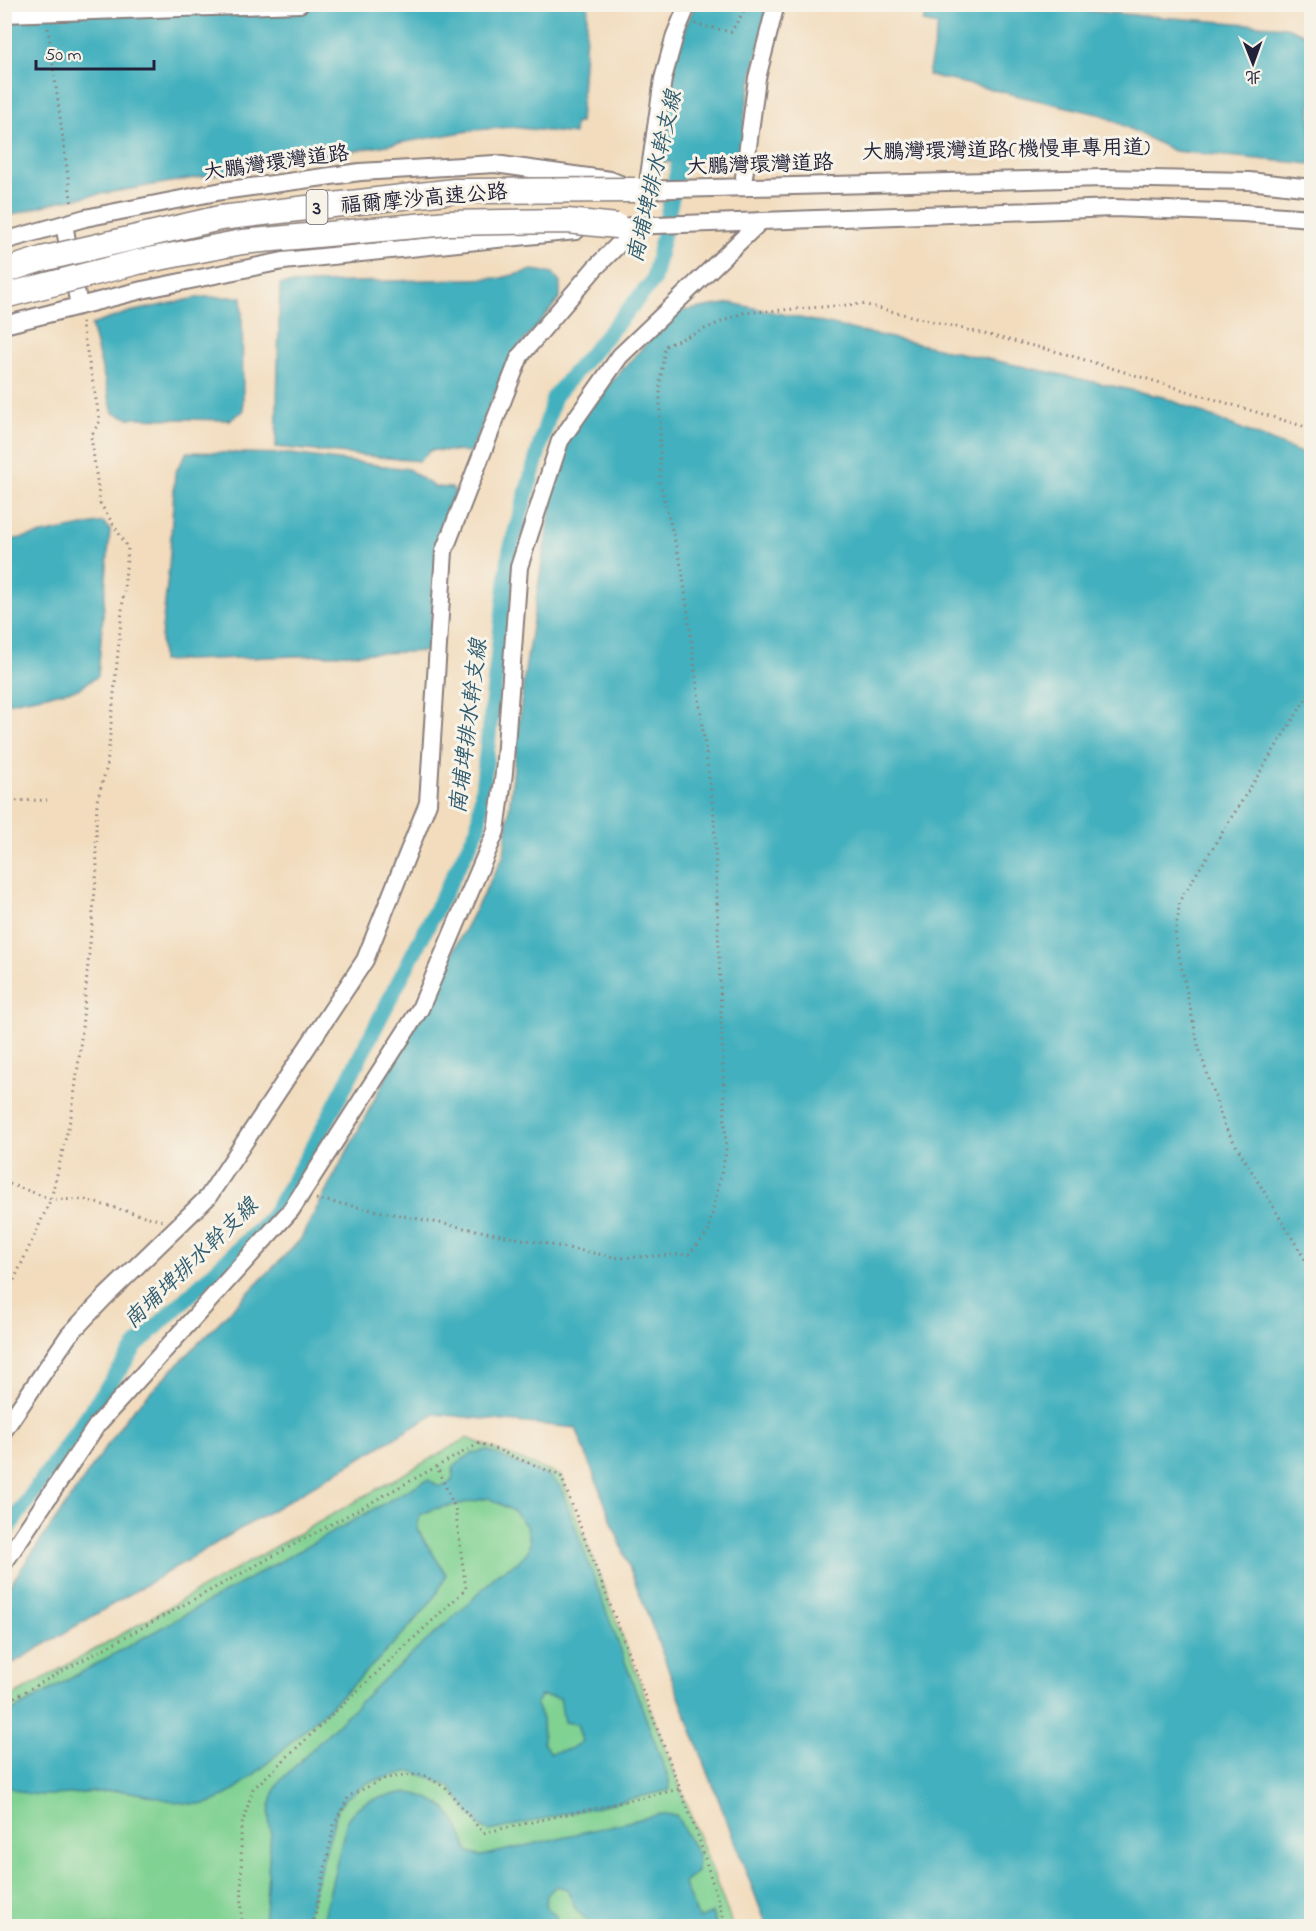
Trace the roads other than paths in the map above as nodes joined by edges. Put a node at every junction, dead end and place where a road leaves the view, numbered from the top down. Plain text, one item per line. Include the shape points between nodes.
1 (300, 4) edge
2 (776, 4) edge
3 (685, 13) edge
4 (4, 14) edge
5 (744, 177) junction
6 (1311, 179) edge
7 (710, 183) junction
8 (645, 188) junction
9 (1311, 188) edge
10 (1311, 218) edge
11 (761, 221) junction
12 (63, 224) junction
13 (631, 226) junction
14 (4, 241) edge
15 (4, 271) edge
16 (4, 296) edge
17 (79, 306) junction
18 (4, 325) edge
19 (4, 1430) edge
20 (4, 1563) edge

1 - 4 street
2 - 5 street via 757,78
3 - 8 street via 663,79
5 - 6 street, 大鵬灣環灣道路(機慢車專用道) via 1103,167
5 - 7 street, 大鵬灣環灣道路(機慢車專用道)
7 - 8 street, 大鵬灣環灣道路
7 - 9 street, 大鵬灣環灣道路 via 1103,178 1249,182
8 - 12 street, 大鵬灣環灣道路 via 495,164 360,172 222,191
8 - 15 highway, 福爾摩沙高速公路 / 3, bridge via 455,191 220,218
10 - 11 street via 1114,208
11 - 13 street
11 - 20 street via 620,356 560,441 519,567 496,831 420,1009 291,1210 98,1425
12 - 14 street, 大鵬灣環灣道路
12 - 17 street
13 - 16 highway, 福爾摩沙高速公路 / 3, bridge via 567,221 448,223 242,242 138,262
13 - 17 street via 283,261
13 - 19 street via 520,356 444,551 428,803 365,960 208,1197 69,1335
17 - 18 street

